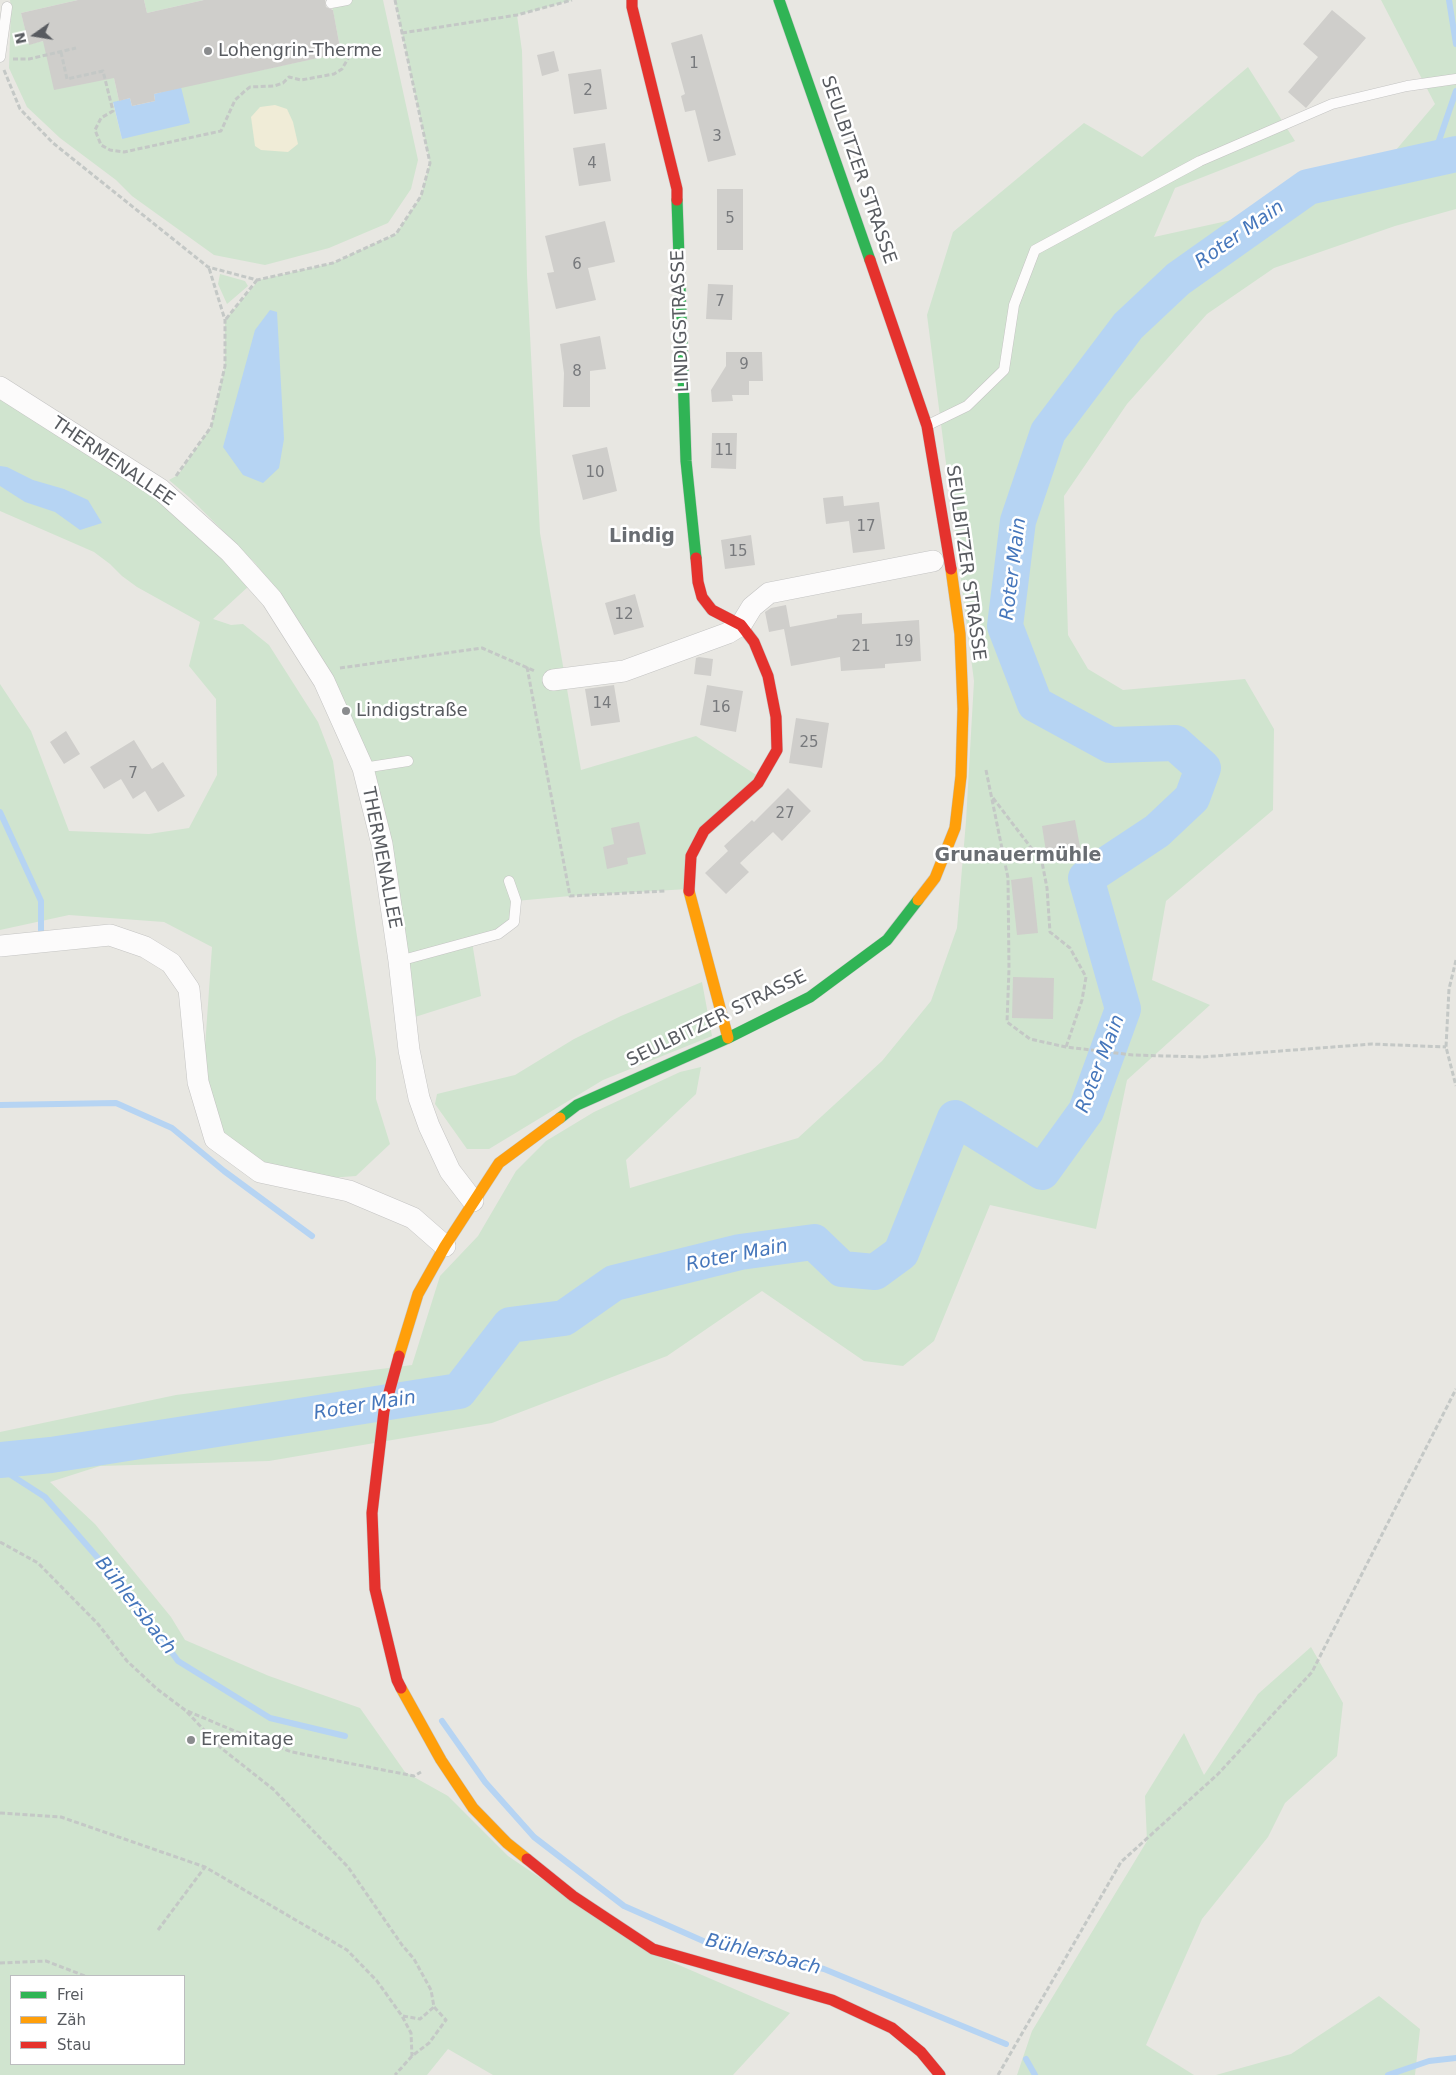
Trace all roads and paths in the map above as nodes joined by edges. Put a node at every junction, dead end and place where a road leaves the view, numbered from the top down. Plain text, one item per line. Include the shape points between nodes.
1 (346, 0) edge
2 (395, 0) edge
3 (572, 0) edge
4 (632, 0) edge
5 (779, 0) edge
6 (332, 3) dead end
7 (7, 7) dead end
8 (402, 33) junction
9 (76, 48) dead end
10 (353, 50) dead end
11 (61, 52) junction
12 (5, 58) edge
13 (3, 69) dead end
14 (1456, 79) edge
15 (208, 267) junction
16 (257, 280) junction
17 (225, 320) junction
18 (0, 387) edge
19 (927, 426) junction
20 (178, 475) dead end
21 (933, 561) dead end
22 (741, 625) junction
23 (527, 667) junction
24 (553, 680) joint
25 (324, 681) junction
26 (408, 761) dead end
27 (984, 761) dead end
28 (363, 768) junction
29 (991, 795) junction
30 (509, 881) dead end
31 (688, 889) junction
32 (0, 946) edge
33 (1456, 960) edge
34 (399, 961) junction
35 (728, 1038) junction
36 (1066, 1047) junction
37 (1446, 1047) junction
38 (1456, 1086) edge
39 (473, 1201) junction
40 (445, 1246) junction
41 (1456, 1390) edge
42 (0, 1542) edge
43 (185, 1710) junction
44 (414, 1776) dead end
45 (0, 1813) edge
46 (205, 1866) junction
47 (158, 1930) dead end
48 (0, 1963) edge
49 (82, 1975) edge
50 (434, 2007) junction
51 (402, 2016) junction
52 (412, 2056) junction
53 (395, 2075) edge
54 (940, 2075) edge
55 (998, 2075) edge

1 - 6 lane
2 - 8 path
3 - 8 path via 517,15
4 - 22 street, LINDIGSTRASSE via 677,189 686,461 698,582 702,597 712,610
5 - 19 street, SEULBITZER STRASSE
7 - 12 lane
8 - 16 path via 430,163 421,196 396,234 333,263
9 - 11 path
10 - 11 path via 342,69 334,74 301,80 289,77 274,86 250,87 235,100 221,131 124,152 100,145 95,130 101,118 112,111 103,70 67,79
11 - 12 path via 30,59
13 - 15 path via 20,109 53,144
14 - 19 lane via 1408,86 1332,104 1200,160 1035,250 1014,305 1004,370 967,406
15 - 16 path
15 - 17 path
16 - 17 path
17 - 20 path via 225,366 212,427
18 - 25 street, THERMENALLEE via 160,489 230,552 272,599
19 - 35 street, SEULBITZER STRASSE via 960,634 963,709 955,828 935,878 887,940 810,997
21 - 22 street via 769,593 752,608
22 - 24 street via 728,633 624,671
22 - 31 street, LINDIGSTRASSE via 754,642 768,676 776,717 777,750 758,782 704,831 692,856
23 - 24 path
23 - 25 path via 482,648 340,668
23 - 31 path via 570,896
25 - 28 street, THERMENALLEE
26 - 28 lane
27 - 29 path
28 - 34 street, THERMENALLEE via 382,844
29 - 36 path via 1042,862 1050,932 1070,948 1086,977
29 - 36 path via 1008,878 1010,969 1007,1022 1030,1039
30 - 34 lane via 516,902 514,922 498,934
31 - 35 street, LINDIGSTRASSE
32 - 40 street via 110,935 145,947 171,963 189,989 198,1082 215,1139 260,1172 349,1191 412,1218
33 - 37 path via 1449,989
34 - 39 street, THERMENALLEE via 409,1050 419,1098 450,1170
35 - 39 street, SEULBITZER STRASSE via 577,1105 499,1163
36 - 37 path via 1133,1055 1202,1057 1372,1044
37 - 38 path
39 - 40 street, SEULBITZER STRASSE
40 - 54 street, SEULBITZER STRASSE via 418,1294 397,1362 384,1411 372,1513 375,1589 397,1680 441,1760 473,1808 507,1843 572,1896 653,1949 832,2000 892,2028 921,2052
41 - 55 path via 1312,1672 1218,1774 1121,1862
42 - 43 path via 38,1563 98,1624 127,1660
43 - 44 path via 292,1752
43 - 50 path via 221,1748 273,1789 348,1867 414,1958 431,1990
45 - 46 path via 61,1817
46 - 47 path
46 - 51 path via 347,1950 377,1981
48 - 49 path via 46,1961
50 - 51 path via 420,2019
50 - 52 path via 446,2020 429,2043
51 - 52 path via 411,2032
52 - 53 path

